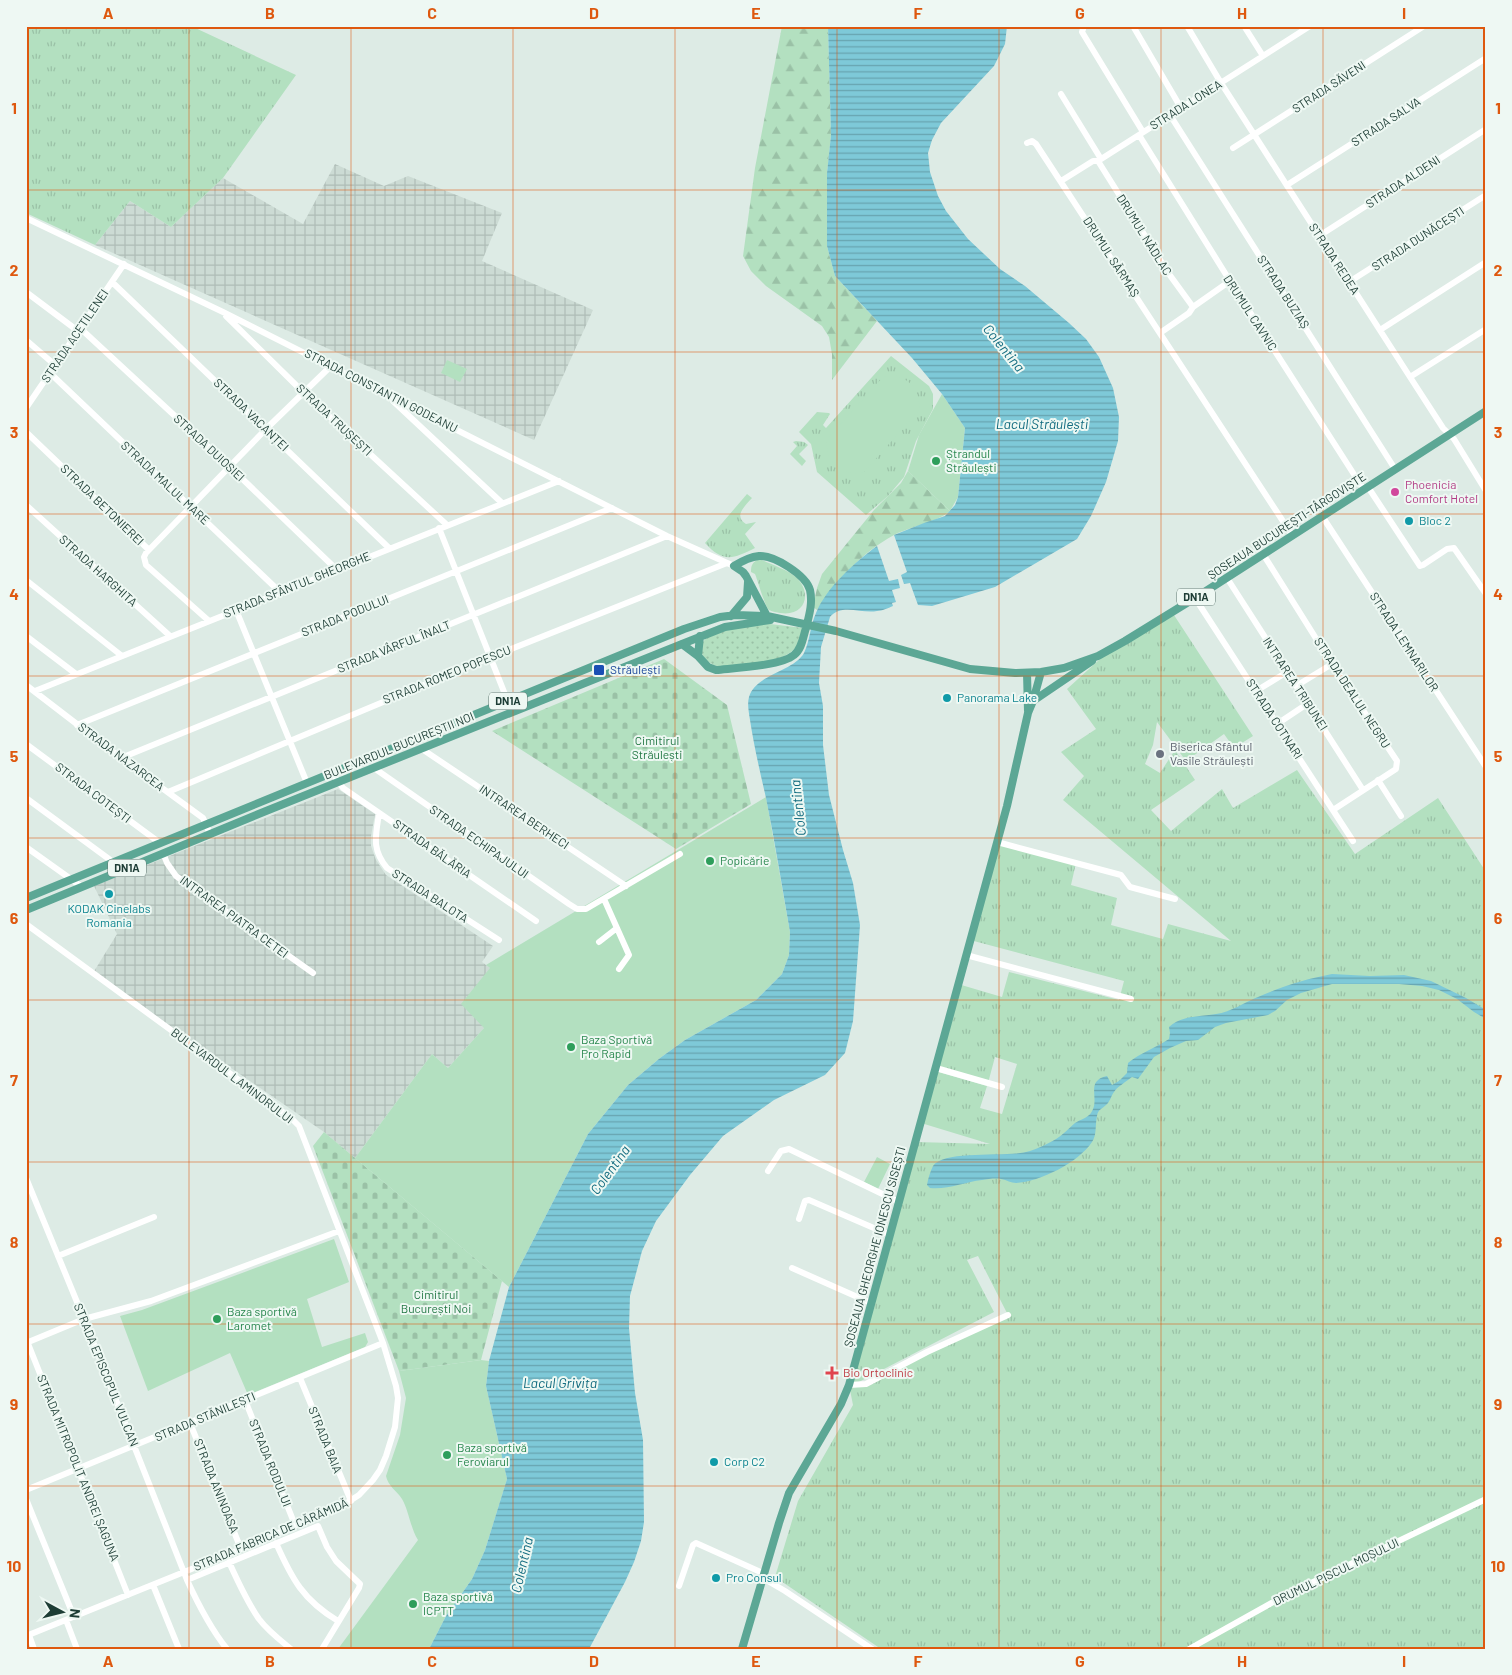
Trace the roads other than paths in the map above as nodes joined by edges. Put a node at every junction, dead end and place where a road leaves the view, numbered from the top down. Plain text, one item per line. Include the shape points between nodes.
1 (1133, 26) edge
2 (1187, 26) edge
3 (1244, 26) edge
4 (1310, 26) edge
5 (1424, 26) edge
6 (1083, 29) edge
7 (1262, 56) junction
8 (1486, 58) edge
9 (1221, 83) junction
10 (1061, 94) dead end
11 (1181, 108) junction
12 (1170, 115) junction
13 (1486, 129) edge
14 (1141, 134) junction
15 (1254, 135) junction
16 (1026, 143) dead end
17 (1233, 148) dead end
18 (1100, 160) junction
19 (1062, 181) junction
20 (1287, 185) junction
21 (1486, 195) edge
22 (26, 218) edge
23 (1319, 236) junction
24 (1486, 262) edge
25 (124, 264) junction
26 (1230, 281) junction
27 (112, 282) junction
28 (1349, 282) junction
29 (26, 292) edge
30 (1193, 307) junction
31 (223, 312) junction
32 (1486, 328) edge
33 (79, 329) junction
34 (1380, 330) junction
35 (1160, 333) junction
36 (26, 340) edge
37 (55, 365) junction
38 (331, 366) junction
39 (50, 373) junction
40 (1410, 377) junction
41 (304, 393) junction
42 (387, 395) junction
43 (29, 398) edge
44 (26, 408) edge
45 (1486, 411) edge
46 (266, 429) junction
47 (26, 432) edge
48 (1449, 435) junction
49 (230, 468) junction
50 (1396, 469) junction
51 (559, 481) junction
52 (1366, 488) junction
53 (1486, 491) edge
54 (502, 503) junction
55 (26, 505) edge
56 (191, 507) junction
57 (612, 508) junction
58 (1322, 516) junction
59 (447, 525) junction
60 (439, 528) junction
61 (1292, 535) junction
62 (667, 536) junction
63 (389, 548) junction
64 (148, 549) junction
65 (1263, 554) junction
66 (731, 564) junction
67 (336, 569) junction
68 (456, 570) junction
69 (1227, 578) junction
70 (26, 580) edge
71 (748, 580) junction
72 (280, 592) junction
73 (1486, 594) edge
74 (1195, 598) junction
75 (236, 610) junction
76 (474, 614) junction
77 (730, 616) junction
78 (767, 616) junction
79 (785, 620) junction
80 (209, 621) junction
81 (836, 632) joint
82 (26, 636) edge
83 (170, 636) junction
84 (700, 636) junction
85 (682, 644) junction
86 (254, 653) junction
87 (122, 656) junction
88 (698, 656) junction
89 (1098, 656) junction
90 (491, 657) junction
91 (1332, 664) junction
92 (1041, 672) junction
93 (1287, 672) junction
94 (1027, 673) junction
95 (76, 674) junction
96 (26, 685) edge
97 (1296, 686) junction
98 (35, 691) junction
99 (1256, 691) junction
100 (271, 697) junction
101 (508, 701) junction
102 (1033, 701) junction
103 (1307, 704) junction
104 (512, 712) junction
105 (1028, 713) junction
106 (77, 724) junction
107 (1277, 724) junction
108 (289, 741) junction
109 (26, 744) edge
110 (422, 749) junction
111 (121, 758) junction
112 (1486, 767) edge
113 (374, 768) junction
114 (332, 773) junction
115 (1378, 780) junction
116 (307, 783) junction
117 (338, 783) junction
118 (1363, 790) junction
119 (168, 792) junction
120 (26, 798) edge
121 (1332, 810) junction
122 (379, 813) junction
123 (1401, 816) dead end
124 (206, 824) junction
125 (210, 834) junction
126 (1353, 841) dead end
127 (997, 842) junction
128 (160, 843) junction
129 (26, 847) edge
130 (163, 853) junction
131 (680, 854) dead end
132 (113, 862) junction
133 (73, 880) junction
134 (626, 886) junction
135 (82, 887) junction
136 (26, 898) edge
137 (604, 899) junction
138 (1175, 899) dead end
139 (26, 910) edge
140 (536, 921) dead end
141 (26, 924) edge
142 (617, 928) junction
143 (498, 940) dead end
144 (599, 942) dead end
145 (966, 955) junction
146 (619, 969) dead end
147 (312, 973) dead end
148 (1131, 999) dead end
149 (936, 1068) junction
150 (1002, 1087) dead end
151 (768, 1170) dead end
152 (26, 1178) edge
153 (29, 1195) edge
154 (899, 1202) junction
155 (154, 1217) dead end
156 (799, 1219) dead end
157 (339, 1231) junction
158 (890, 1235) junction
159 (58, 1256) junction
160 (792, 1268) dead end
161 (871, 1303) junction
162 (1008, 1315) dead end
163 (84, 1319) junction
164 (27, 1342) edge
165 (383, 1343) junction
166 (300, 1378) junction
167 (849, 1385) junction
168 (245, 1400) junction
169 (190, 1423) junction
170 (135, 1446) junction
171 (79, 1469) junction
172 (26, 1490) edge
173 (1486, 1499) edge
174 (26, 1500) edge
175 (351, 1502) junction
176 (295, 1525) junction
177 (276, 1543) junction
178 (241, 1549) junction
179 (230, 1562) junction
180 (184, 1572) junction
181 (764, 1576) junction
182 (187, 1580) junction
183 (153, 1585) junction
184 (679, 1586) dead end
185 (128, 1595) junction
186 (74, 1617) junction
187 (66, 1620) junction
188 (338, 1621) junction
189 (28, 1636) edge
190 (34, 1649) edge
191 (77, 1649) edge
192 (178, 1649) edge
193 (227, 1649) edge
194 (291, 1649) edge
195 (322, 1649) edge
196 (742, 1649) edge
197 (872, 1649) edge
198 (1189, 1649) edge

1 - 11 street
2 - 9 street, STRADA REDEA
3 - 7 street
4 - 7 street, STRADA LONEA
5 - 15 street, STRADA SĂVENI
6 - 14 street, DRUMUL CAVNIC
7 - 9 street, STRADA LONEA
8 - 20 street, STRADA SALVA
9 - 11 street, STRADA LONEA
9 - 15 street, STRADA REDEA
10 - 18 street, DRUMUL NĂDLAC
11 - 12 street, STRADA LONEA
12 - 14 street, STRADA LONEA
12 - 50 street, STRADA BUZIAȘ
13 - 23 street, STRADA ALDENI
14 - 18 street, STRADA LONEA
14 - 26 street, DRUMUL CAVNIC
15 - 17 street, STRADA SĂVENI
15 - 20 street, STRADA REDEA
16 - 19 street, DRUMUL SĂRMAȘ via 1032,141 1036,144
18 - 19 street, STRADA LONEA via 1093,161
18 - 30 street, DRUMUL NĂDLAC via 1169,274
19 - 35 street, DRUMUL SĂRMAȘ
20 - 23 street, STRADA REDEA
21 - 28 street, STRADA DUNĂCEȘTI
22 - 25 street, STRADA CONSTANTIN GODEANU
23 - 28 street, STRADA REDEA
24 - 34 street
25 - 27 street, STRADA ACETILENEI
25 - 31 street, STRADA CONSTANTIN GODEANU
26 - 30 street
26 - 52 street, DRUMUL CAVNIC
27 - 33 street, STRADA ACETILENEI
27 - 46 street, STRADA VACANȚEI
28 - 34 street, STRADA REDEA
29 - 33 street, STRADA DUIOSIEI
30 - 35 street
31 - 38 street, STRADA CONSTANTIN GODEANU
31 - 41 street, STRADA TRUȘEȘTI
32 - 40 street
33 - 37 street, STRADA ACETILENEI
33 - 49 street, STRADA DUIOSIEI
34 - 40 street, STRADA REDEA
35 - 61 street, DRUMUL SĂRMAȘ
36 - 37 street
37 - 39 street, STRADA ACETILENEI
38 - 41 street
38 - 42 street, STRADA CONSTANTIN GODEANU
39 - 43 street, STRADA ACETILENEI
39 - 56 street, STRADA MALUL MARE
40 - 48 street, STRADA REDEA
41 - 46 street
41 - 59 street, STRADA TRUȘEȘTI
42 - 51 street, STRADA CONSTANTIN GODEANU
42 - 54 street
43 - 44 street, STRADA ACETILENEI
45 - 48 main road, ȘOSEAUA BUCUREȘTI-TÂRGOVIȘTE / DN1A
46 - 49 street
46 - 63 street, STRADA VACANȚEI
47 - 64 street, STRADA BETONIEREI
48 - 50 main road, ȘOSEAUA BUCUREȘTI-TÂRGOVIȘTE / DN1A
48 - 53 street, STRADA REDEA
49 - 56 street
49 - 67 street, STRADA DUIOSIEI
50 - 52 main road, ȘOSEAUA BUCUREȘTI-TÂRGOVIȘTE / DN1A
51 - 54 street, STRADA SFÂNTUL GHEORGHE
51 - 57 street, STRADA CONSTANTIN GODEANU
52 - 58 main road, ȘOSEAUA BUCUREȘTI-TÂRGOVIȘTE / DN1A
52 - 73 street, DRUMUL CAVNIC via 1420,566 1454,548
54 - 59 street, STRADA SFÂNTUL GHEORGHE
55 - 83 street, STRADA HARGHITA
56 - 64 street
56 - 72 street, STRADA MALUL MARE
57 - 62 street, STRADA CONSTANTIN GODEANU
57 - 68 street, STRADA PODULUI
58 - 61 main road, ȘOSEAUA BUCUREȘTI-TÂRGOVIȘTE / DN1A
58 - 112 street, STRADA LEMNARILOR
59 - 60 street, STRADA SFÂNTUL GHEORGHE
60 - 63 street, STRADA SFÂNTUL GHEORGHE
60 - 68 street
61 - 65 main road, ȘOSEAUA BUCUREȘTI-TÂRGOVIȘTE / DN1A
62 - 66 street, STRADA CONSTANTIN GODEANU
62 - 76 street, STRADA VÂRFUL ÎNALT
63 - 67 street, STRADA SFÂNTUL GHEORGHE
64 - 80 street, STRADA BETONIEREI via 144,557 146,565
65 - 69 main road, ȘOSEAUA BUCUREȘTI-TÂRGOVIȘTE / DN1A
65 - 91 street, STRADA DEALUL NEGRU
66 - 71 main road
66 - 88 main road via 763,556 803,577 811,599 802,644 794,655 782,661 716,670 708,667
66 - 90 street, STRADA ROMEO POPESCU
67 - 72 street, STRADA SFÂNTUL GHEORGHE
68 - 76 street
68 - 86 street, STRADA PODULUI
69 - 74 main road, ȘOSEAUA BUCUREȘTI-TÂRGOVIȘTE / DN1A
69 - 93 street, INTRAREA TRIBUNEI
70 - 87 street
71 - 77 main road via 747,597
71 - 78 main road
72 - 75 street, STRADA SFÂNTUL GHEORGHE
74 - 89 main road, ȘOSEAUA BUCUREȘTI-TÂRGOVIȘTE / DN1A
74 - 99 street, STRADA COTNARI
75 - 80 street, STRADA SFÂNTUL GHEORGHE
75 - 86 street
76 - 90 street
76 - 100 street, STRADA VÂRFUL ÎNALT
77 - 78 main road, BULEVARDUL BUCUREȘTII NOI / DN1A
77 - 101 main road, BULEVARDUL BUCUREȘTII NOI / DN1A via 709,620
78 - 79 main road, BULEVARDUL BUCUREȘTII NOI
79 - 81 main road, BULEVARDUL BUCUREȘTII NOI / DN1A
79 - 84 main road, BULEVARDUL BUCUREȘTII NOI / DN1A via 736,624
80 - 83 street, STRADA SFÂNTUL GHEORGHE
81 - 94 main road, ȘOSEAUA BUCUREȘTI-TÂRGOVIȘTE / DN1A via 970,669
82 - 95 street
83 - 87 street, STRADA SFÂNTUL GHEORGHE
84 - 85 main road, BULEVARDUL BUCUREȘTII NOI / DN1A
84 - 88 main road
85 - 88 main road
85 - 104 main road, BULEVARDUL BUCUREȘTII NOI / DN1A
86 - 100 street
86 - 106 street, STRADA PODULUI
87 - 95 street, STRADA SFÂNTUL GHEORGHE
89 - 92 main road, ȘOSEAUA BUCUREȘTI-TÂRGOVIȘTE / DN1A
89 - 102 main road
90 - 101 street
90 - 108 street, STRADA ROMEO POPESCU
91 - 97 street
91 - 115 street, STRADA DEALUL NEGRU via 1397,761 1396,769
92 - 94 main road, ȘOSEAUA BUCUREȘTI-TÂRGOVIȘTE / DN1A
92 - 102 main road, ȘOSEAUA GHEORGHE IONESCU SISEȘTI
93 - 97 street, INTRAREA TRIBUNEI
93 - 99 street
94 - 105 main road, ȘOSEAUA GHEORGHE IONESCU SISEȘTI
95 - 98 street, STRADA SFÂNTUL GHEORGHE
96 - 98 street, STRADA NAZARCEA
97 - 103 street, INTRAREA TRIBUNEI
98 - 106 street, STRADA NAZARCEA
99 - 107 street, STRADA COTNARI
100 - 108 street
100 - 111 street, STRADA VÂRFUL ÎNALT
101 - 104 street
101 - 114 main road, BULEVARDUL BUCUREȘTII NOI / DN1A
102 - 105 main road, ȘOSEAUA GHEORGHE IONESCU SISEȘTI
103 - 107 street
103 - 118 street, INTRAREA TRIBUNEI
104 - 110 main road, BULEVARDUL BUCUREȘTII NOI / DN1A
105 - 127 main road, ȘOSEAUA GHEORGHE IONESCU SISEȘTI
106 - 111 street, STRADA NAZARCEA
107 - 121 street, STRADA COTNARI
108 - 116 street
108 - 119 street, STRADA ROMEO POPESCU
109 - 128 street, STRADA COTEȘTI
110 - 113 main road, BULEVARDUL BUCUREȘTII NOI / DN1A
110 - 134 street, INTRAREA BERHECI
111 - 119 street, STRADA NAZARCEA
113 - 117 main road, BULEVARDUL BUCUREȘTII NOI / DN1A
113 - 137 street, STRADA ECHIPAJULUI via 569,904 586,909
114 - 116 main road, BULEVARDUL BUCUREȘTII NOI / DN1A
114 - 117 street, STRADA BĂLĂRIA
115 - 118 street, STRADA DEALUL NEGRU
115 - 123 street
116 - 124 main road, BULEVARDUL BUCUREȘTII NOI / DN1A
117 - 122 street, STRADA BĂLĂRIA
117 - 125 main road, BULEVARDUL BUCUREȘTII NOI / DN1A
118 - 121 street, STRADA DEALUL NEGRU
119 - 124 street, STRADA NAZARCEA via 203,818
120 - 132 street
121 - 126 street, STRADA COTNARI
122 - 140 street, STRADA BĂLĂRIA
122 - 143 street, STRADA BALOTA via 375,846 386,868
124 - 125 street, STRADA NAZARCEA
124 - 128 main road, BULEVARDUL BUCUREȘTII NOI / DN1A
125 - 130 main road, BULEVARDUL BUCUREȘTII NOI / DN1A
127 - 138 street via 1121,875 1130,887
127 - 145 main road, ȘOSEAUA GHEORGHE IONESCU SISEȘTI
128 - 132 main road, BULEVARDUL BUCUREȘTII NOI / DN1A
129 - 133 street
130 - 135 main road, BULEVARDUL BUCUREȘTII NOI / DN1A
130 - 147 street, INTRAREA PIATRA CETEI via 176,876
131 - 134 street
132 - 133 main road, BULEVARDUL BUCUREȘTII NOI / DN1A
133 - 135 street
133 - 136 main road, BULEVARDUL BUCUREȘTII NOI / DN1A
134 - 137 street
135 - 139 main road, BULEVARDUL BUCUREȘTII NOI / DN1A
137 - 142 street
141 - 157 street, BULEVARDUL LAMINORULUI via 291,1118 299,1126
142 - 144 street
142 - 146 street via 629,955
145 - 148 street
145 - 149 main road, ȘOSEAUA GHEORGHE IONESCU SISEȘTI
149 - 150 street
149 - 154 main road, ȘOSEAUA GHEORGHE IONESCU SISEȘTI
151 - 154 street via 781,1151 789,1149
152 - 153 street, STRADA EPISCOPUL VULCAN
153 - 159 street, STRADA EPISCOPUL VULCAN
154 - 158 main road, ȘOSEAUA GHEORGHE IONESCU SISEȘTI
155 - 159 street
156 - 158 street via 805,1201 809,1200
157 - 163 street via 151,1301
157 - 165 street, BULEVARDUL LAMINORULUI
158 - 161 main road, ȘOSEAUA GHEORGHE IONESCU SISEȘTI
159 - 163 street, STRADA EPISCOPUL VULCAN
160 - 161 street
161 - 167 main road, ȘOSEAUA GHEORGHE IONESCU SISEȘTI
162 - 167 street via 926,1352 866,1384
163 - 164 street
163 - 170 street, STRADA EPISCOPUL VULCAN
164 - 171 street, STRADA MITROPOLIT ANDREI ȘAGUNA
165 - 166 street, STRADA STĂNILEȘTI
165 - 175 street, STRADA FABRICA DE CĂRĂMIDĂ via 398,1398 395,1427 380,1470 368,1487
166 - 168 street, STRADA STĂNILEȘTI
166 - 175 street, STRADA BAIA
167 - 181 main road, ȘOSEAUA GHEORGHE IONESCU SISEȘTI via 842,1404 789,1493
168 - 169 street, STRADA STĂNILEȘTI
168 - 176 street, STRADA RODULUI
169 - 170 street, STRADA STĂNILEȘTI
169 - 178 street, STRADA ANINOASA
170 - 171 street, STRADA STĂNILEȘTI
170 - 180 street, STRADA EPISCOPUL VULCAN
171 - 172 street, STRADA STĂNILEȘTI
171 - 185 street, STRADA MITROPOLIT ANDREI ȘAGUNA
173 - 198 street, DRUMUL PISCUL MOȘULUI via 1284,1596
174 - 186 street
175 - 176 street, STRADA FABRICA DE CĂRĂMIDĂ
176 - 178 street, STRADA FABRICA DE CĂRĂMIDĂ
177 - 179 street, STRADA FABRICA DE CĂRĂMIDĂ
177 - 188 street via 303,1592 322,1611
177 - 188 street, STRADA FABRICA DE CĂRĂMIDĂ via 318,1526 336,1561 359,1583
178 - 180 street, STRADA FABRICA DE CĂRĂMIDĂ
179 - 182 street, STRADA FABRICA DE CĂRĂMIDĂ
179 - 194 street via 260,1619
180 - 182 street, STRADA EPISCOPUL VULCAN
180 - 183 street, STRADA FABRICA DE CĂRĂMIDĂ
181 - 184 street via 696,1543
181 - 196 main road, ȘOSEAUA GHEORGHE IONESCU SISEȘTI
181 - 197 street
182 - 193 street, STRADA EPISCOPUL VULCAN via 206,1619
183 - 185 street, STRADA FABRICA DE CĂRĂMIDĂ
183 - 192 street
185 - 186 street, STRADA FABRICA DE CĂRĂMIDĂ
186 - 187 street, STRADA FABRICA DE CĂRĂMIDĂ
187 - 189 street, STRADA FABRICA DE CĂRĂMIDĂ
187 - 191 street
188 - 195 street
189 - 190 street, STRADA FABRICA DE CĂRĂMIDĂ

